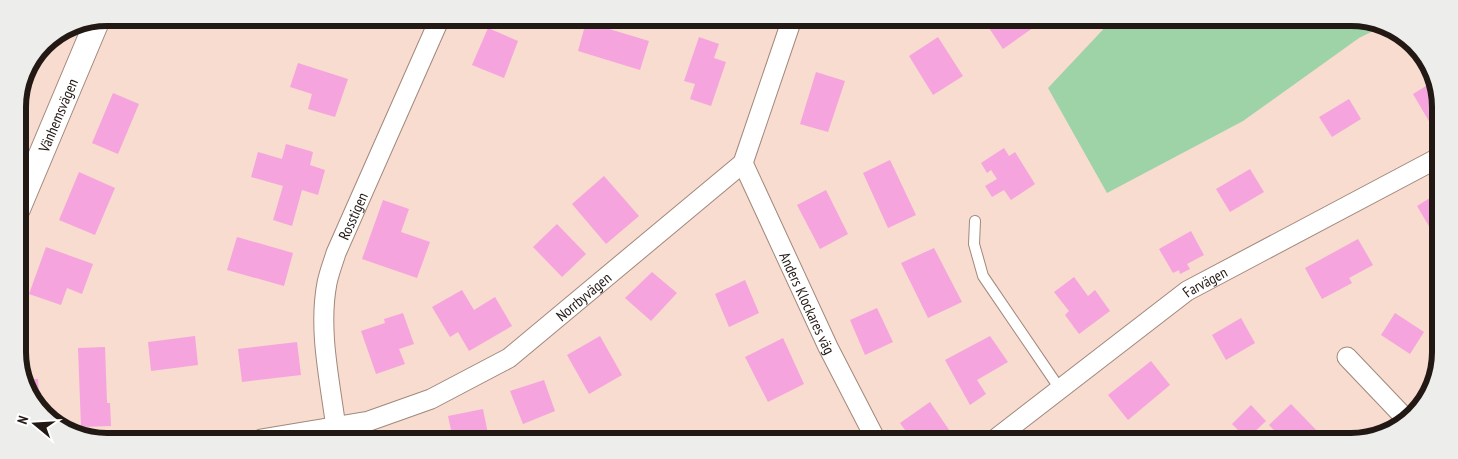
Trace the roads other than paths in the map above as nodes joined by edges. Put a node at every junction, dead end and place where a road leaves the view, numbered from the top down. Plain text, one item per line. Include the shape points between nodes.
1 (436, 26) edge
2 (790, 26) edge
3 (94, 28) edge
4 (1432, 161) edge
5 (743, 163) junction
6 (26, 190) edge
7 (975, 221) dead end
8 (1348, 357) dead end
9 (1060, 389) junction
10 (1402, 414) edge
11 (336, 428) junction
12 (302, 433) edge
13 (872, 433) edge
14 (1003, 433) edge

1 - 11 street, Rosstigen via 336,253 327,282 324,337
2 - 5 street
3 - 6 street, Vänhemsvägen
4 - 9 street, Farvägen via 1187,291
5 - 11 street, Norrbyvägen via 509,358 431,399 369,421
5 - 13 street, Anders Klockares väg via 828,347
7 - 9 lane via 974,244 983,276
8 - 10 street
9 - 14 street, Farvägen
11 - 12 street, Norrbyvägen

